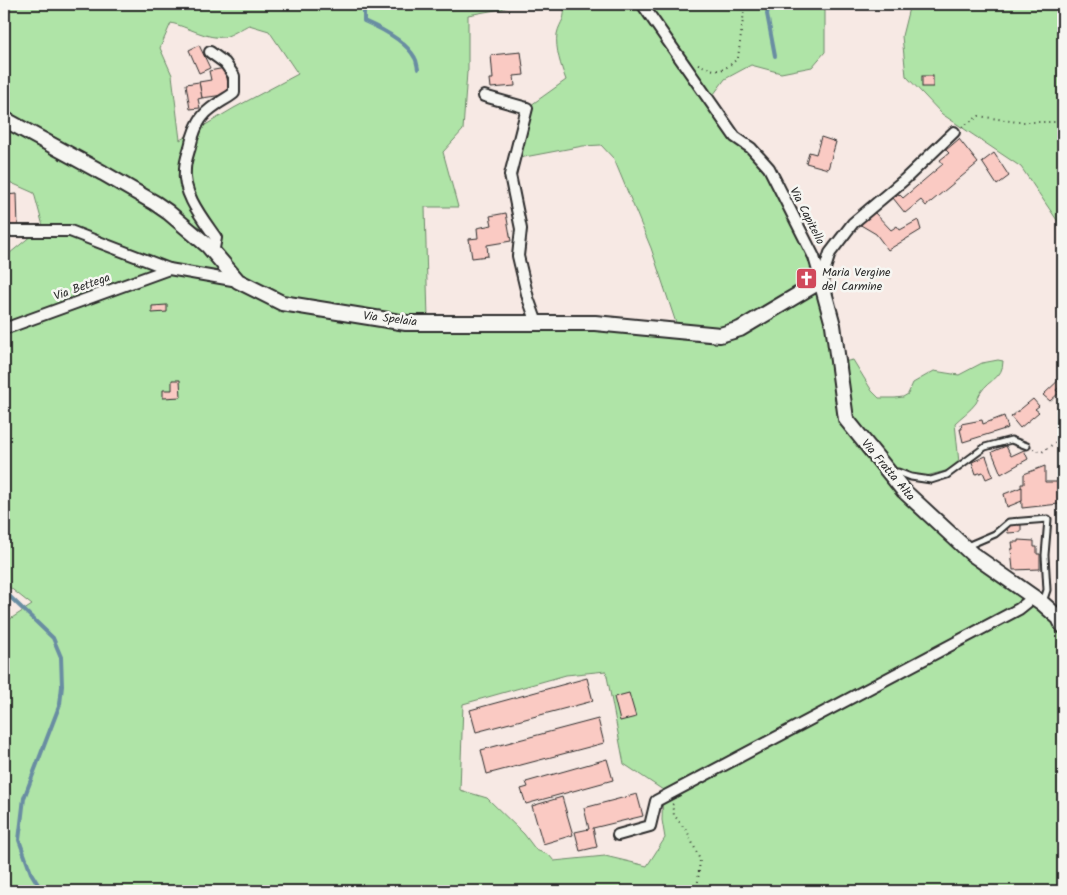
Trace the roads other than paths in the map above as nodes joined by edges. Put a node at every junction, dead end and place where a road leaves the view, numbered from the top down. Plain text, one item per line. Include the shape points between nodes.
1 (642, 4) edge
2 (210, 52) dead end
3 (484, 96) dead end
4 (4, 120) edge
5 (954, 132) road end
6 (4, 231) edge
7 (214, 253) junction
8 (169, 270) junction
9 (238, 281) junction
10 (821, 281) junction
11 (537, 323) junction
12 (4, 329) edge
13 (1027, 446) road end
14 (889, 473) junction
15 (964, 547) junction
16 (1038, 600) junction
17 (1063, 626) edge
18 (618, 835) dead end

1 - 10 street, Via Capitello via 735,137 751,148 769,168 814,258
2 - 7 street via 225,63 234,76 234,93 203,116 191,141 184,171 188,191 216,238
3 - 11 street via 527,108 510,176 520,229 518,256
4 - 7 street, Via Spelaia via 155,203
5 - 10 street, Via Capitello via 853,223 830,253
6 - 8 street, Via Bettega via 70,231
7 - 9 street, Via Spelaia
8 - 9 street, Via Bettega
8 - 12 street, Via Bettega
9 - 11 street, Via Spelaia via 282,303 406,323
10 - 11 street, Via Spelaia via 740,329 720,335 595,323
10 - 14 street, Via Fratta Alta via 833,325 846,419
13 - 14 lane via 1011,440 985,447 947,475 931,480
14 - 15 street, Via Fratta Alta
15 - 16 street, Via Fratta Alta
15 - 16 lane via 995,534 1009,522 1048,519 1046,590
16 - 17 street, Via Fratta Alta via 1059,618
16 - 18 street via 656,801 650,826

